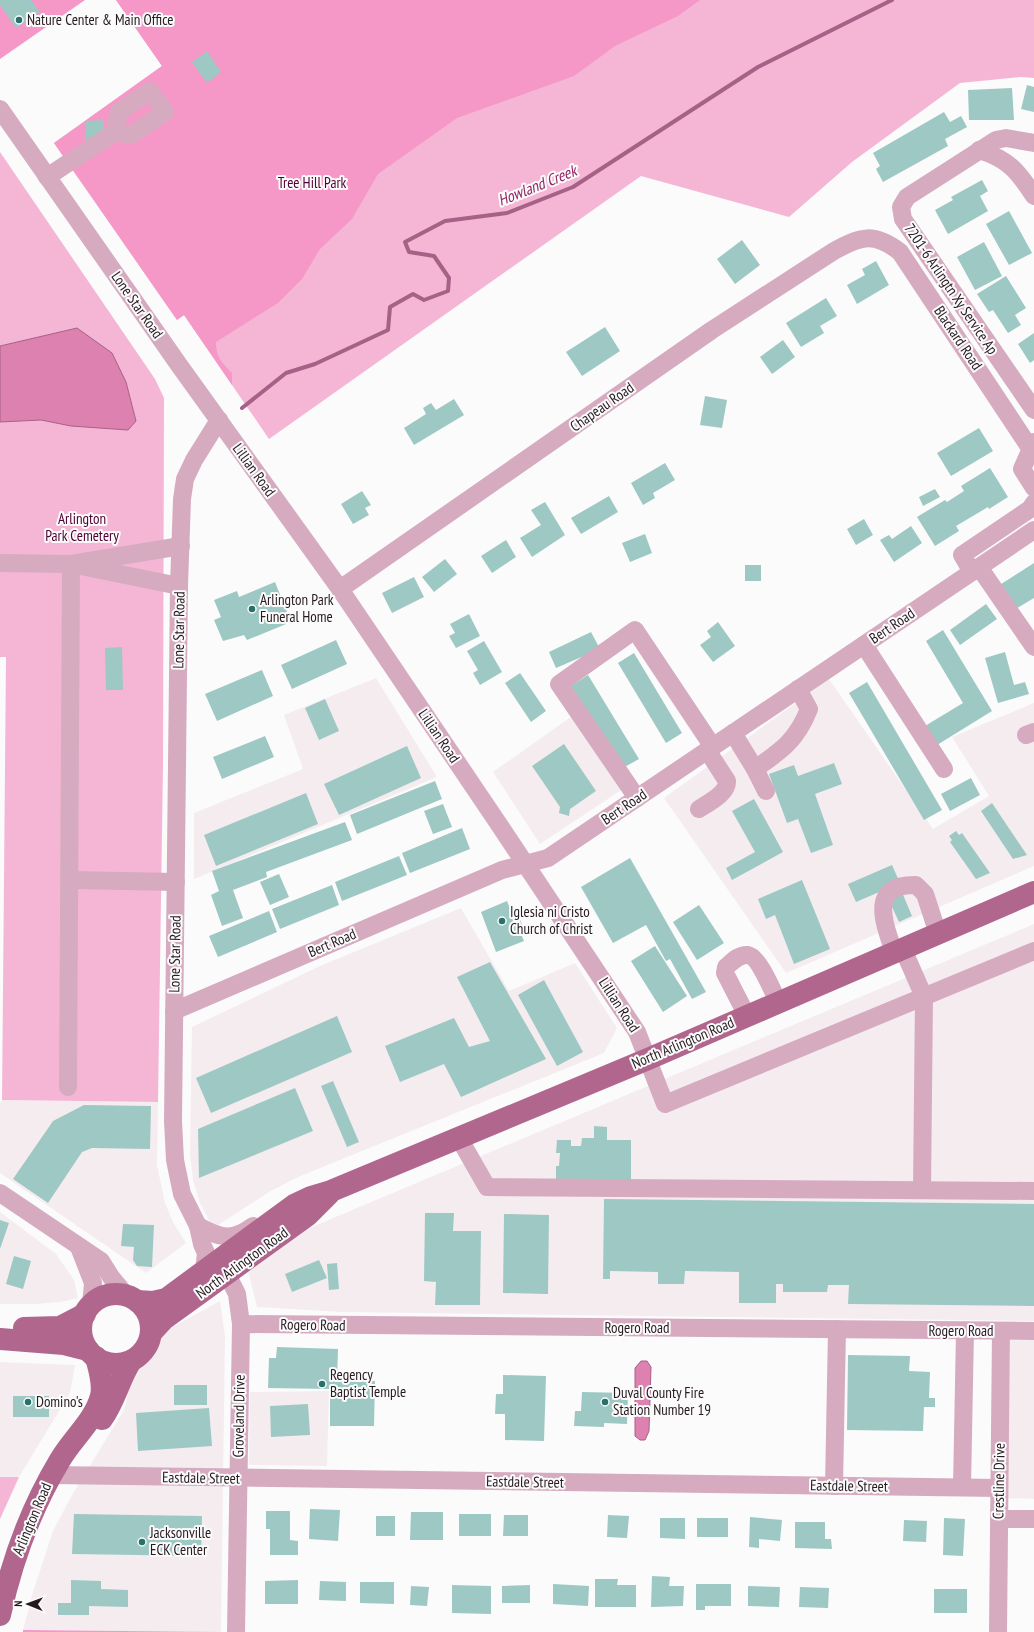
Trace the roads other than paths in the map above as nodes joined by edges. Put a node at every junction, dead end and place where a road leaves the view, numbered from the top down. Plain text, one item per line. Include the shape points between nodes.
1 (0, 109) edge
2 (7, 130) edge
3 (115, 132) dead end
4 (1029, 142) edge
5 (979, 150) junction
6 (1013, 167) junction
7 (47, 177) junction
8 (1034, 196) edge
9 (870, 237) joint
10 (1034, 410) edge
11 (219, 420) junction
12 (1033, 448) edge
13 (1034, 488) edge
14 (1034, 503) edge
15 (1034, 530) edge
16 (181, 546) junction
17 (0, 564) edge
18 (71, 564) junction
19 (975, 569) junction
20 (179, 586) junction
21 (340, 589) junction
22 (864, 645) junction
23 (1034, 647) edge
24 (798, 689) junction
25 (733, 733) junction
26 (710, 748) junction
27 (755, 769) junction
28 (944, 769) dead end
29 (766, 791) dead end
30 (637, 798) junction
31 (699, 809) dead end
32 (525, 864) junction
33 (71, 880) junction
34 (176, 882) junction
35 (1032, 897) edge
36 (938, 934) junction
37 (898, 951) junction
38 (1034, 951) edge
39 (924, 996) junction
40 (778, 1002) junction
41 (174, 1011) junction
42 (747, 1016) junction
43 (648, 1059) junction
44 (68, 1087) dead end
45 (459, 1138) junction
46 (922, 1190) junction
47 (1034, 1191) edge
48 (0, 1193) edge
49 (321, 1194) junction
50 (198, 1226) junction
51 (79, 1247) junction
52 (204, 1270) junction
53 (227, 1274) junction
54 (131, 1298) junction
55 (88, 1309) junction
56 (241, 1324) junction
57 (0, 1326) edge
58 (837, 1330) junction
59 (965, 1331) junction
60 (1001, 1331) junction
61 (1034, 1331) edge
62 (151, 1333) junction
63 (0, 1339) edge
64 (92, 1354) junction
65 (130, 1361) junction
66 (80, 1431) junction
67 (50, 1475) junction
68 (238, 1479) junction
69 (834, 1486) junction
70 (962, 1488) junction
71 (999, 1488) junction
72 (999, 1519) junction
73 (1034, 1520) edge
74 (0, 1615) edge
75 (236, 1632) edge
76 (998, 1632) edge

1 - 2 street, Lone Star Road
2 - 7 street, Lone Star Road
3 - 7 street
4 - 5 street, 7201-6 Arlingtn Xy Service Ap via 1006,138 996,140
4 - 6 street
5 - 6 street via 992,154
5 - 10 street, 7201-6 Arlingtn Xy Service Ap via 907,197 901,207 903,219
6 - 8 street
7 - 11 street, Lone Star Road
9 - 12 street, Blackard Road via 887,241 900,252
9 - 21 street, Chapeau Road via 849,242 712,330
11 - 16 street, Lone Star Road via 185,479
11 - 21 street, Lillian Road
12 - 13 street via 1022,469
14 - 19 street via 1030,509 962,555
15 - 19 street, Bert Road
16 - 18 street
16 - 20 street, Lone Star Road
17 - 18 street
18 - 20 street
18 - 33 street
19 - 22 street, Bert Road
19 - 23 street
20 - 34 street, Lone Star Road
21 - 32 street, Lillian Road
22 - 24 street, Bert Road
22 - 28 street
24 - 25 street, Bert Road
24 - 27 street via 809,709 803,725 786,747
25 - 26 street, Bert Road
25 - 27 street
26 - 30 street, Bert Road
26 - 30 street via 635,630 559,684
26 - 31 street via 728,785 724,791
27 - 29 street
30 - 32 street, Bert Road via 548,858
32 - 41 street, Bert Road via 502,870
32 - 43 street, Lillian Road via 637,1032
33 - 34 street
33 - 44 street
34 - 41 street, Lone Star Road
35 - 36 main road, North Arlington Road
36 - 37 main road, North Arlington Road
36 - 37 street via 924,894 916,885 898,888 887,893 883,901 883,920
37 - 39 street
37 - 40 main road, North Arlington Road
38 - 39 street
39 - 43 street, Lillian Road via 665,1104
39 - 46 street
40 - 42 main road, North Arlington Road
40 - 42 street via 753,957 738,957 726,967 725,972
41 - 50 street, Lone Star Road via 175,1160 182,1194
42 - 43 main road, North Arlington Road
43 - 45 main road, North Arlington Road
45 - 46 street via 487,1187
45 - 49 main road, North Arlington Road
46 - 47 street
48 - 51 street
49 - 50 street via 291,1198 243,1233 229,1238
49 - 52 main road, North Arlington Road via 294,1205
49 - 53 main road, North Arlington Road via 308,1215
50 - 52 street, Lone Star Road via 206,1253
51 - 54 street via 101,1261 111,1277
51 - 55 street via 93,1283
52 - 54 main road, North Arlington Road via 166,1299 153,1302
53 - 56 street, Groveland Drive via 237,1294
53 - 62 main road, North Arlington Road via 164,1319
54 - 55 main road via 111,1294 97,1300
54 - 62 main road via 142,1306 149,1318
55 - 57 main road via 60,1327
55 - 64 main road via 82,1321 82,1336
56 - 58 street, Rogero Road
56 - 68 street, Groveland Drive
58 - 59 street, Rogero Road
58 - 69 street
59 - 60 street, Rogero Road
59 - 70 street
60 - 61 street, Rogero Road
60 - 71 street, Crestline Drive
62 - 65 main road via 142,1352
63 - 64 main road via 64,1344
64 - 65 main road via 109,1363
64 - 66 main road, Arlington Road via 102,1380 101,1396 94,1412
65 - 66 main road, Arlington Road via 122,1374 116,1395 101,1420
66 - 67 main road, Arlington Road
67 - 68 street, Eastdale Street
67 - 74 main road, Arlington Road via 20,1541
68 - 69 street, Eastdale Street
68 - 75 street, Groveland Drive
69 - 70 street, Eastdale Street
70 - 71 street, Eastdale Street
71 - 72 street, Crestline Drive
72 - 73 street
72 - 76 street, Crestline Drive

